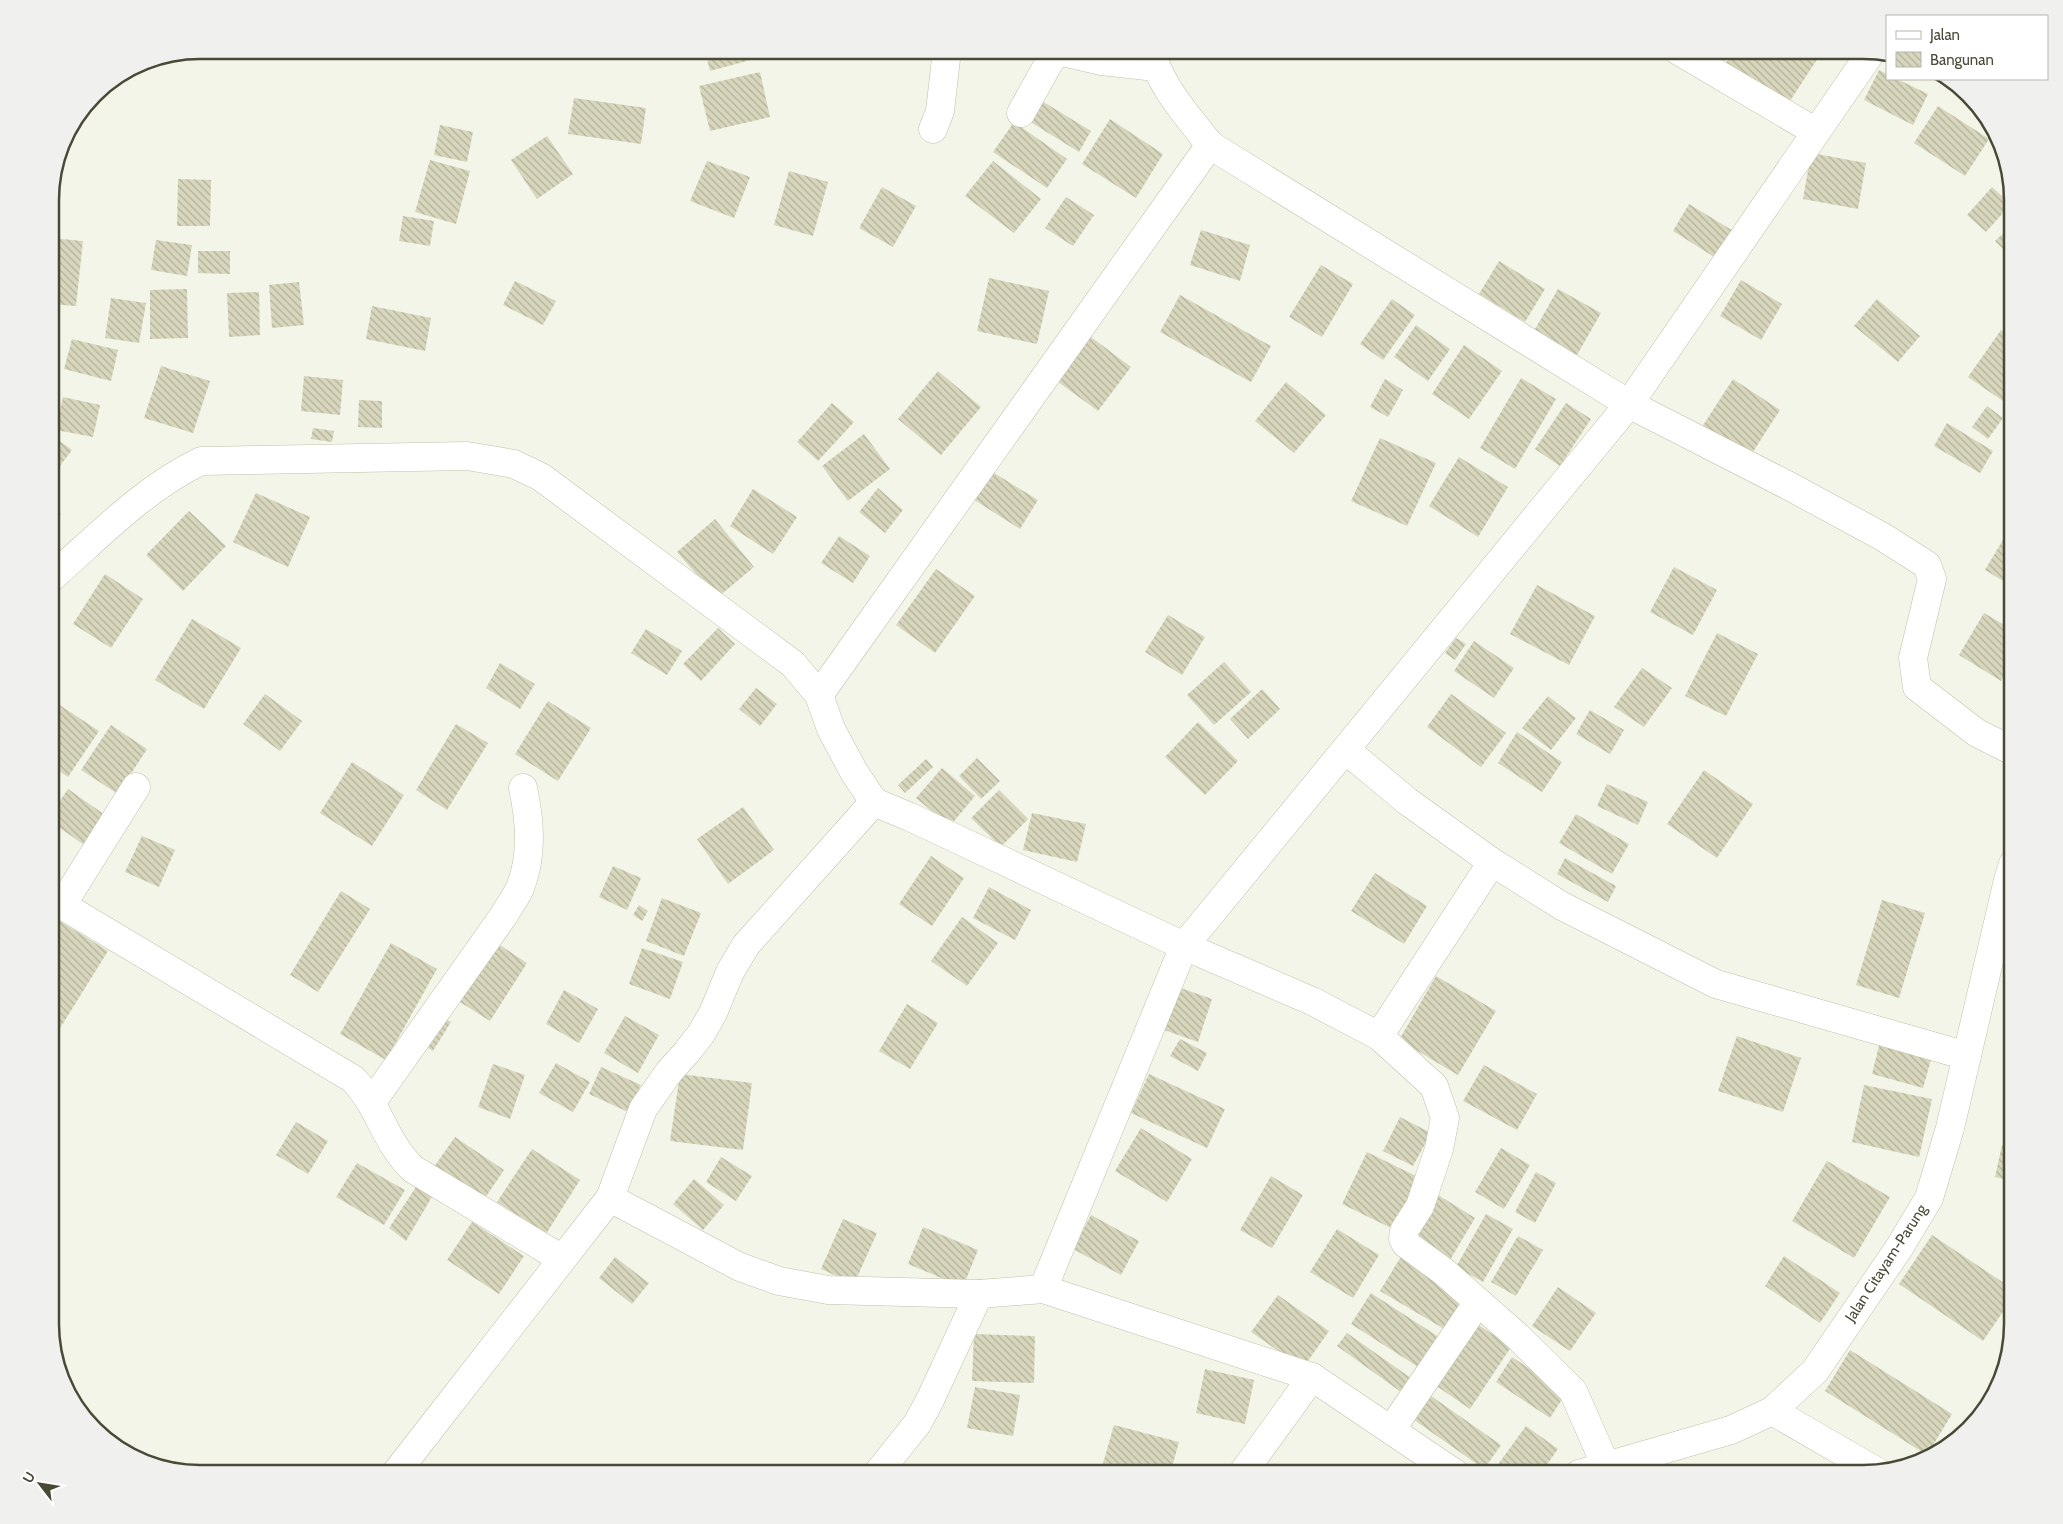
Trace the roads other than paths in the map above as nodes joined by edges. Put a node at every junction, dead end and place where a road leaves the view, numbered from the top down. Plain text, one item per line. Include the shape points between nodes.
1 (946, 59) edge
2 (1052, 59) edge
3 (1093, 59) edge
4 (1154, 59) edge
5 (1692, 59) edge
6 (1866, 59) edge
7 (1021, 113) dead end
8 (933, 129) dead end
9 (1816, 132) junction
10 (1210, 146) junction
11 (1628, 404) junction
12 (59, 571) edge
13 (819, 695) junction
14 (2004, 746) edge
15 (1346, 750) junction
16 (136, 787) dead end
17 (523, 788) dead end
18 (874, 802) junction
19 (1492, 862) junction
20 (2004, 897) edge
21 (59, 898) edge
22 (59, 904) edge
23 (1184, 946) junction
24 (1379, 1036) junction
25 (1967, 1056) junction
26 (372, 1102) junction
27 (610, 1198) junction
28 (562, 1259) junction
29 (1043, 1289) junction
30 (979, 1294) junction
31 (1478, 1302) junction
32 (1312, 1377) junction
33 (1772, 1411) junction
34 (1391, 1430) junction
35 (402, 1465) edge
36 (884, 1465) edge
37 (1248, 1465) edge
38 (1443, 1465) edge
39 (1606, 1465) edge
40 (1609, 1465) edge
41 (1866, 1465) edge

1 - 8 street via 940,111
2 - 7 street
3 - 4 street
4 - 10 street via 1164,83
5 - 9 street
6 - 9 street
9 - 11 street
10 - 11 street
10 - 13 street
11 - 14 street via 1791,487 1927,564 1932,579 1913,658 1916,687 1977,733
11 - 15 street
12 - 13 street via 150,491 201,461 467,456 514,464 542,477 793,664
13 - 18 street via 831,729
15 - 19 street via 1407,801
15 - 23 street
16 - 21 street
17 - 26 street via 529,817 529,853 520,888
18 - 23 street
18 - 27 street via 746,945 701,1034 668,1072 643,1109
19 - 24 street
19 - 25 street via 1562,906 1716,984
20 - 25 street, Jalan Citayam-Parung
22 - 26 street via 353,1079
23 - 24 street via 1312,1001
23 - 29 street
24 - 31 street via 1434,1086 1446,1118 1420,1206 1404,1231 1403,1239
25 - 33 street, Jalan Citayam-Parung via 1929,1198 1899,1248 1815,1370
26 - 28 street via 394,1148 413,1169
27 - 28 street
27 - 30 street via 740,1267 779,1281 828,1290
28 - 35 street
29 - 30 street
29 - 32 street
30 - 36 street via 917,1424
31 - 34 street
31 - 39 street via 1518,1336 1573,1391
32 - 34 street
32 - 37 street
33 - 40 street, Jalan Citayam-Parung via 1731,1430
33 - 41 street
34 - 38 street

